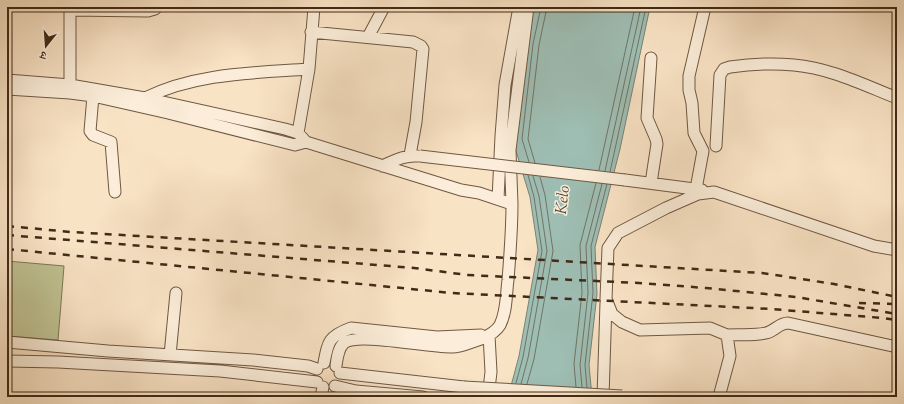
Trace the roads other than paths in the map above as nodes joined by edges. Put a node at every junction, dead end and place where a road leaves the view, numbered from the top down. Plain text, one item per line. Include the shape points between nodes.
1 (158, 7) edge
2 (314, 7) edge
3 (384, 7) edge
4 (520, 7) edge
5 (528, 7) edge
6 (705, 7) edge
7 (70, 8) edge
8 (311, 32) junction
9 (368, 37) junction
10 (651, 58) dead end
11 (309, 69) junction
12 (7, 80) edge
13 (70, 85) junction
14 (7, 89) edge
15 (94, 96) junction
16 (145, 98) junction
17 (897, 98) edge
18 (298, 133) junction
19 (306, 142) junction
20 (716, 146) dead end
21 (415, 156) junction
22 (382, 166) junction
23 (651, 183) junction
24 (696, 189) junction
25 (115, 192) dead end
26 (714, 192) junction
27 (498, 199) junction
28 (512, 204) junction
29 (897, 250) edge
30 (176, 294) dead end
31 (606, 299) junction
32 (489, 335) junction
33 (727, 335) junction
34 (7, 342) edge
35 (897, 347) edge
36 (170, 355) junction
37 (7, 361) edge
38 (320, 366) junction
39 (338, 369) junction
40 (335, 386) junction
41 (320, 389) edge
42 (423, 397) edge
43 (488, 397) edge
44 (603, 397) edge
45 (623, 397) edge
46 (719, 397) edge

1 - 7 street via 148,12
2 - 8 street
3 - 9 street
4 - 27 street via 505,85
5 - 28 street via 510,150
6 - 24 street via 689,76 694,133 703,151
7 - 13 street
8 - 9 street
8 - 11 street
9 - 21 street via 413,42 422,46
10 - 23 street via 647,118 657,144
11 - 16 street via 212,77 179,84
11 - 18 street
12 - 13 street
13 - 16 street
14 - 15 street
15 - 19 street via 295,145
15 - 25 street via 90,131 93,135 111,142
16 - 18 street
17 - 20 street via 824,71 795,65 730,67 720,74
18 - 19 street
19 - 22 street
21 - 22 street
21 - 23 street, bridge
22 - 27 street
23 - 24 street
24 - 26 street
26 - 29 street via 874,246
26 - 31 street via 698,194 618,233 608,248
27 - 28 street
28 - 32 street via 505,309 500,326
30 - 36 street
31 - 33 street via 612,314 640,330 710,328
31 - 44 street
32 - 38 street via 437,337 351,328 338,332 330,340
32 - 39 street via 464,346 452,347 385,340 351,340 343,343 339,351
32 - 43 street via 491,372
33 - 35 street via 765,333 774,330 780,324 788,323
33 - 46 street via 730,356
34 - 36 street
36 - 38 street
37 - 41 street via 220,371
38 - 39 street via 330,363
38 - 41 street via 315,376
39 - 40 street via 340,379
39 - 45 street, bridge via 464,387
40 - 41 street
40 - 42 street via 356,391

